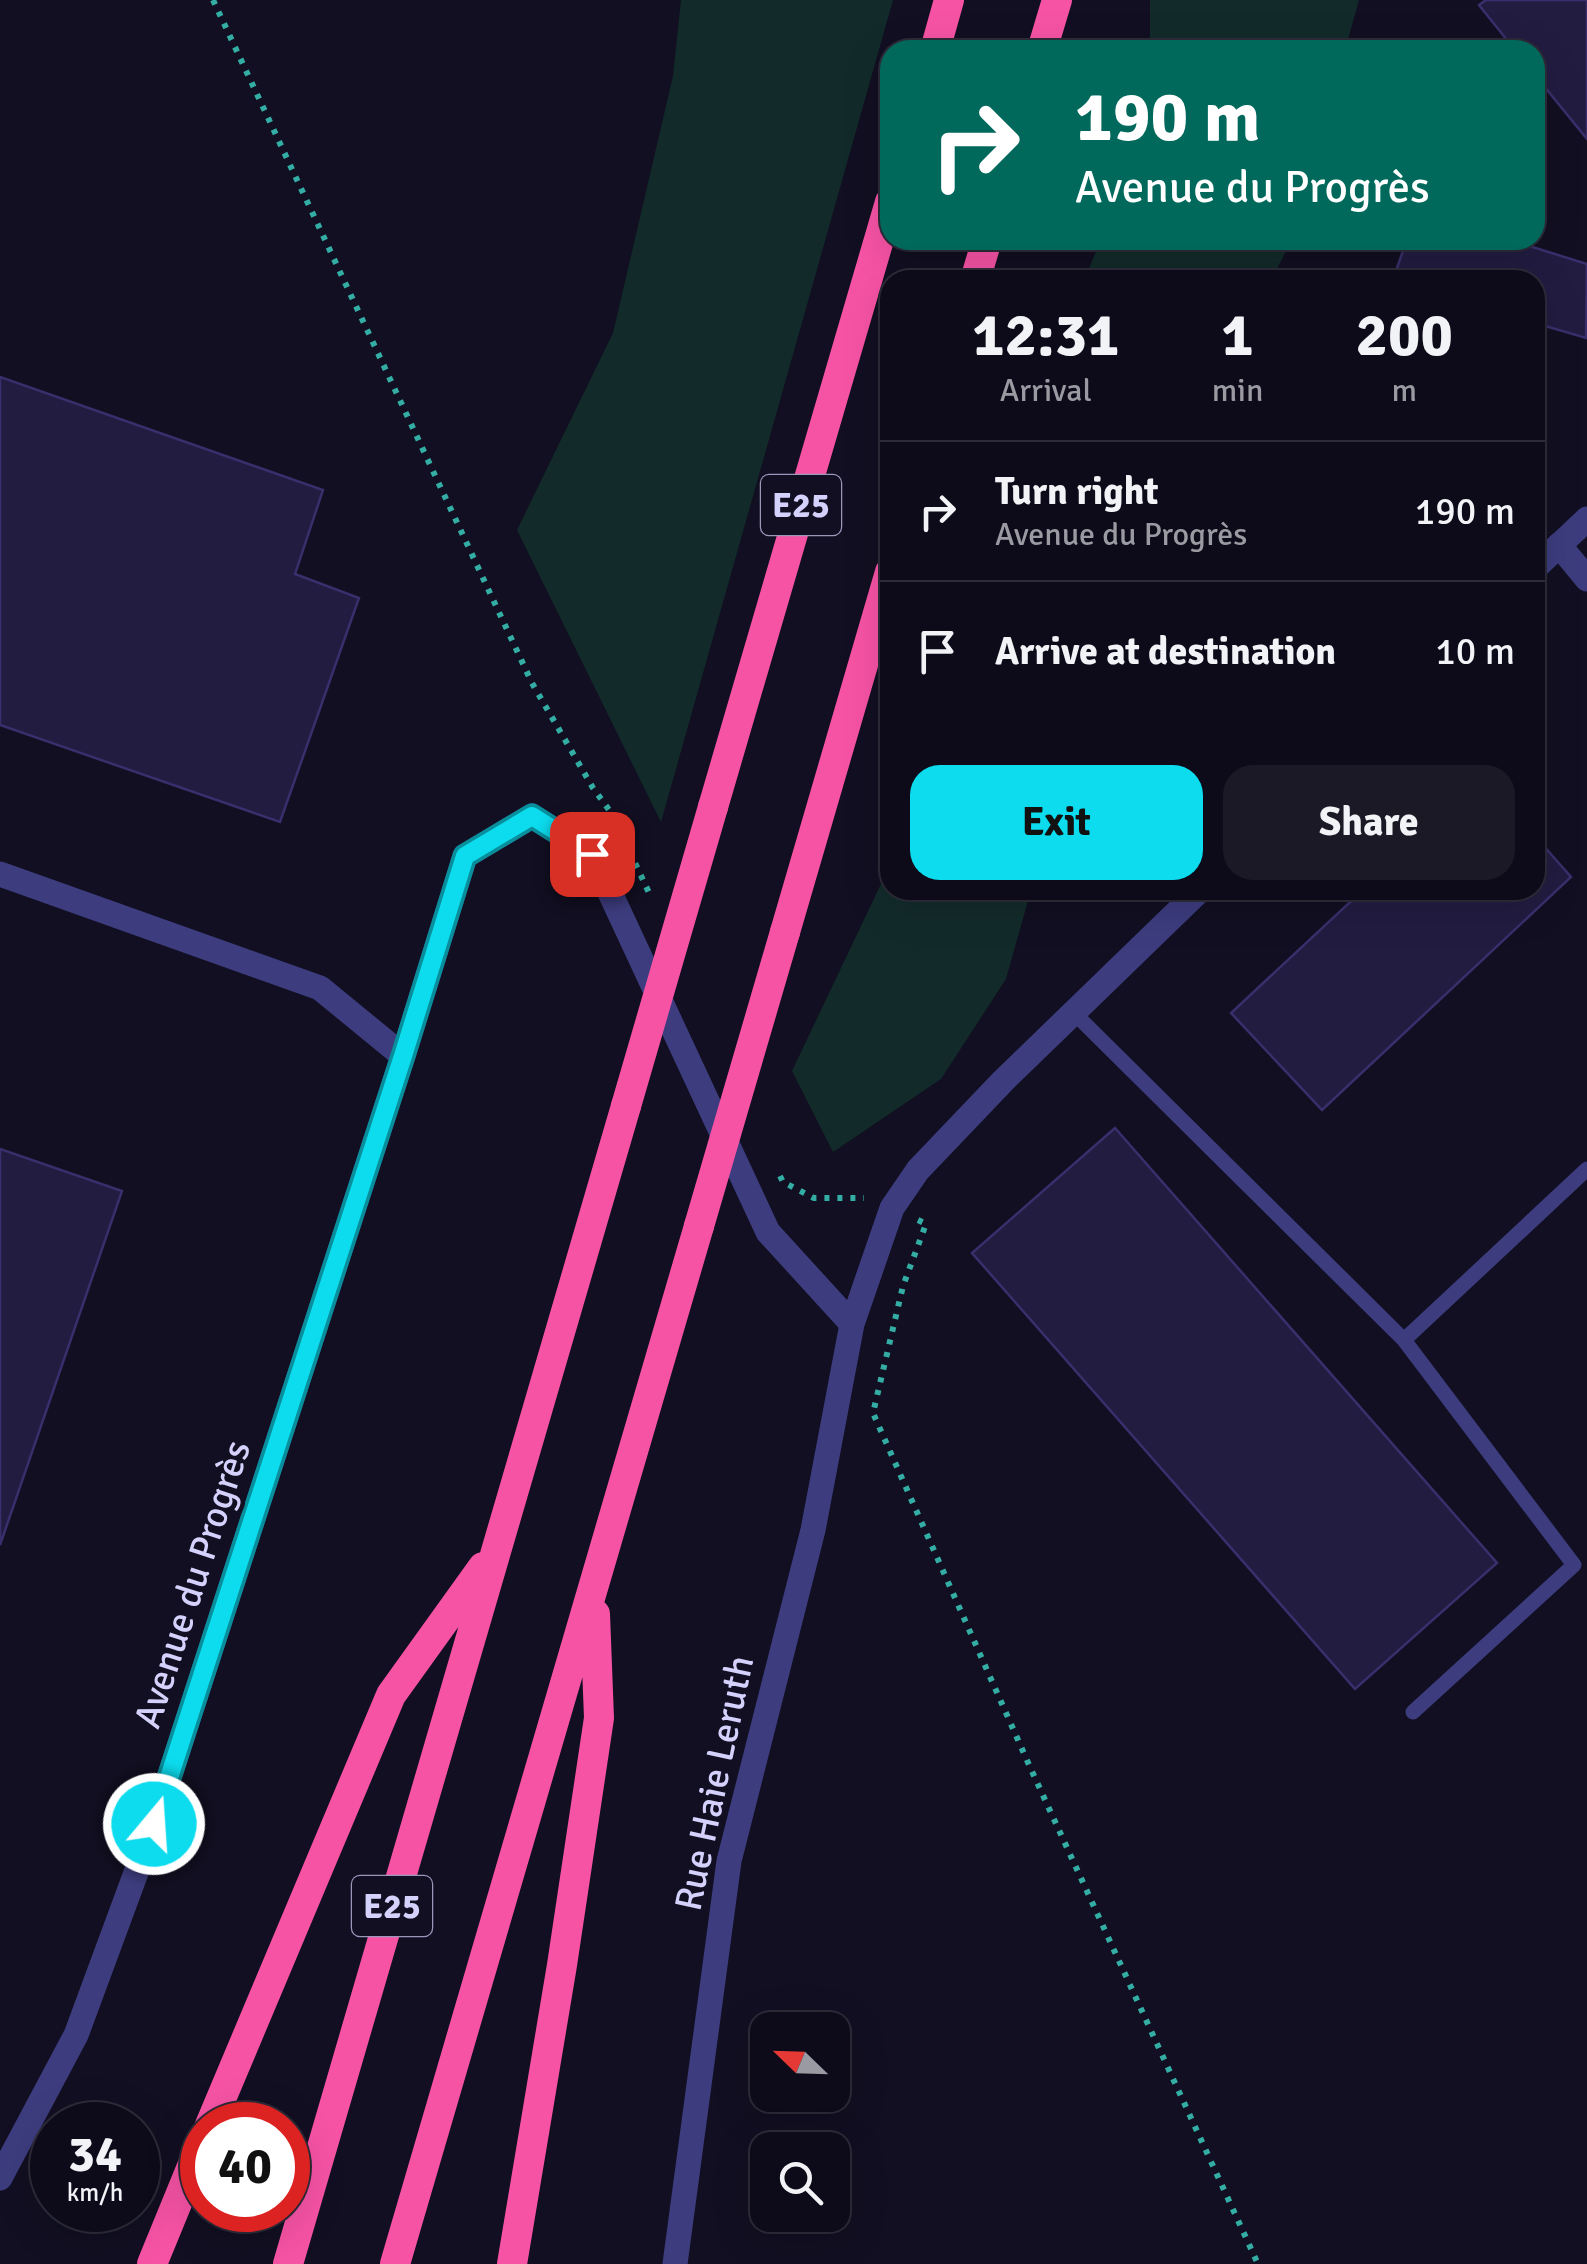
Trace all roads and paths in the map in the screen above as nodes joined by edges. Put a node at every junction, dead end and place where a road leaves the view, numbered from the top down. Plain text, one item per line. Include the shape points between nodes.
1 (213, 0) edge
2 (949, 0) edge
3 (1057, 0) edge
4 (938, 40) edge
5 (1045, 40) edge
6 (880, 236) edge
7 (1587, 519) edge
8 (1559, 545) junction
9 (1545, 558) edge
10 (1587, 579) edge
11 (880, 606) edge
12 (612, 814) dead end
13 (0, 874) edge
14 (1190, 900) edge
15 (1073, 1012) junction
16 (403, 1056) junction
17 (1587, 1169) edge
18 (852, 1324) junction
19 (1404, 1340) junction
20 (914, 1506) dead end
21 (497, 1548) junction
22 (593, 1587) junction
23 (1413, 1712) dead end
24 (220, 2102) edge
25 (0, 2178) edge
26 (180, 2196) edge
27 (152, 2264) edge
28 (288, 2264) edge
29 (395, 2264) edge
30 (512, 2264) edge
31 (676, 2264) edge
32 (1258, 2264) edge

1 - 12 path via 532,684
2 - 4 highway
3 - 5 highway
6 - 21 highway, E25, bridge
7 - 8 street
8 - 9 street
8 - 10 street
11 - 22 highway, bridge
13 - 16 street via 320,988
14 - 15 street, Rue Haie Leruth
15 - 18 street, Rue Haie Leruth via 918,1170 892,1208
15 - 19 lane
16 - 18 street, Avenue du Progrès via 465,856 532,816 592,854 768,1232
16 - 25 street, Avenue du Progrès via 154,1824 76,2035
17 - 19 lane
18 - 31 street, Rue Haie Leruth via 812,1530 729,1860
19 - 23 lane via 1574,1565
20 - 32 path
21 - 24 highway via 391,1695
21 - 28 highway, E25
22 - 29 highway
22 - 30 highway via 599,1718
26 - 27 highway

